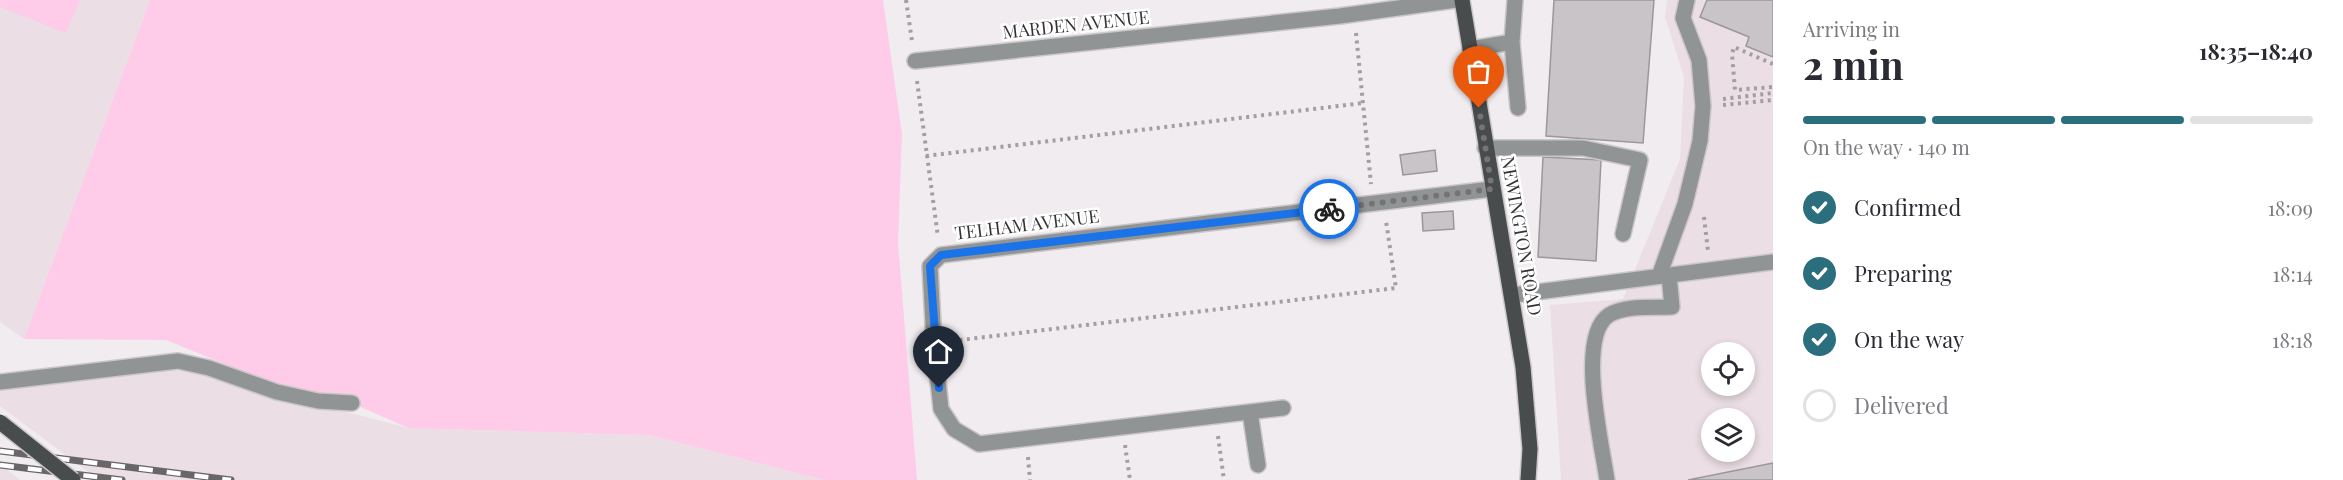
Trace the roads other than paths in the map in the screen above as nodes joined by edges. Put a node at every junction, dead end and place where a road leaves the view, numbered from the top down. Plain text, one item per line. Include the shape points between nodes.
1 (1456, 0) edge
2 (1461, 0) edge
3 (1515, 0) edge
4 (1687, 0) edge
5 (1512, 42) junction
6 (1470, 49) junction
7 (915, 61) road end
8 (1518, 108) dead end
9 (1485, 148) junction
10 (1492, 189) junction
11 (1623, 234) dead end
12 (1773, 262) edge
13 (1664, 275) junction
14 (1513, 295) junction
15 (0, 382) edge
16 (352, 403) dead end
17 (1282, 408) dead end
18 (1250, 412) junction
19 (0, 422) edge
20 (1258, 465) dead end
21 (73, 480) edge
22 (1528, 480) edge
23 (1607, 480) edge

1 - 7 street, MARDEN AVENUE
2 - 6 main road, NEWINGTON ROAD
3 - 5 street
4 - 13 street via 1683,18 1699,60 1703,106 1700,141
5 - 6 street
5 - 8 street
6 - 9 main road, NEWINGTON ROAD
9 - 10 main road, NEWINGTON ROAD
9 - 11 street via 1582,148 1640,160
10 - 14 main road, NEWINGTON ROAD
10 - 18 street, TELHAM AVENUE via 941,255 930,266 941,410 954,429 979,444
12 - 13 street
13 - 14 street
13 - 23 street via 1672,307 1610,314 1599,325 1593,375
14 - 22 main road, NEWINGTON ROAD via 1530,449
15 - 16 street via 178,361 277,392
17 - 18 street, TELHAM AVENUE
18 - 20 street
19 - 21 main road, bridge

